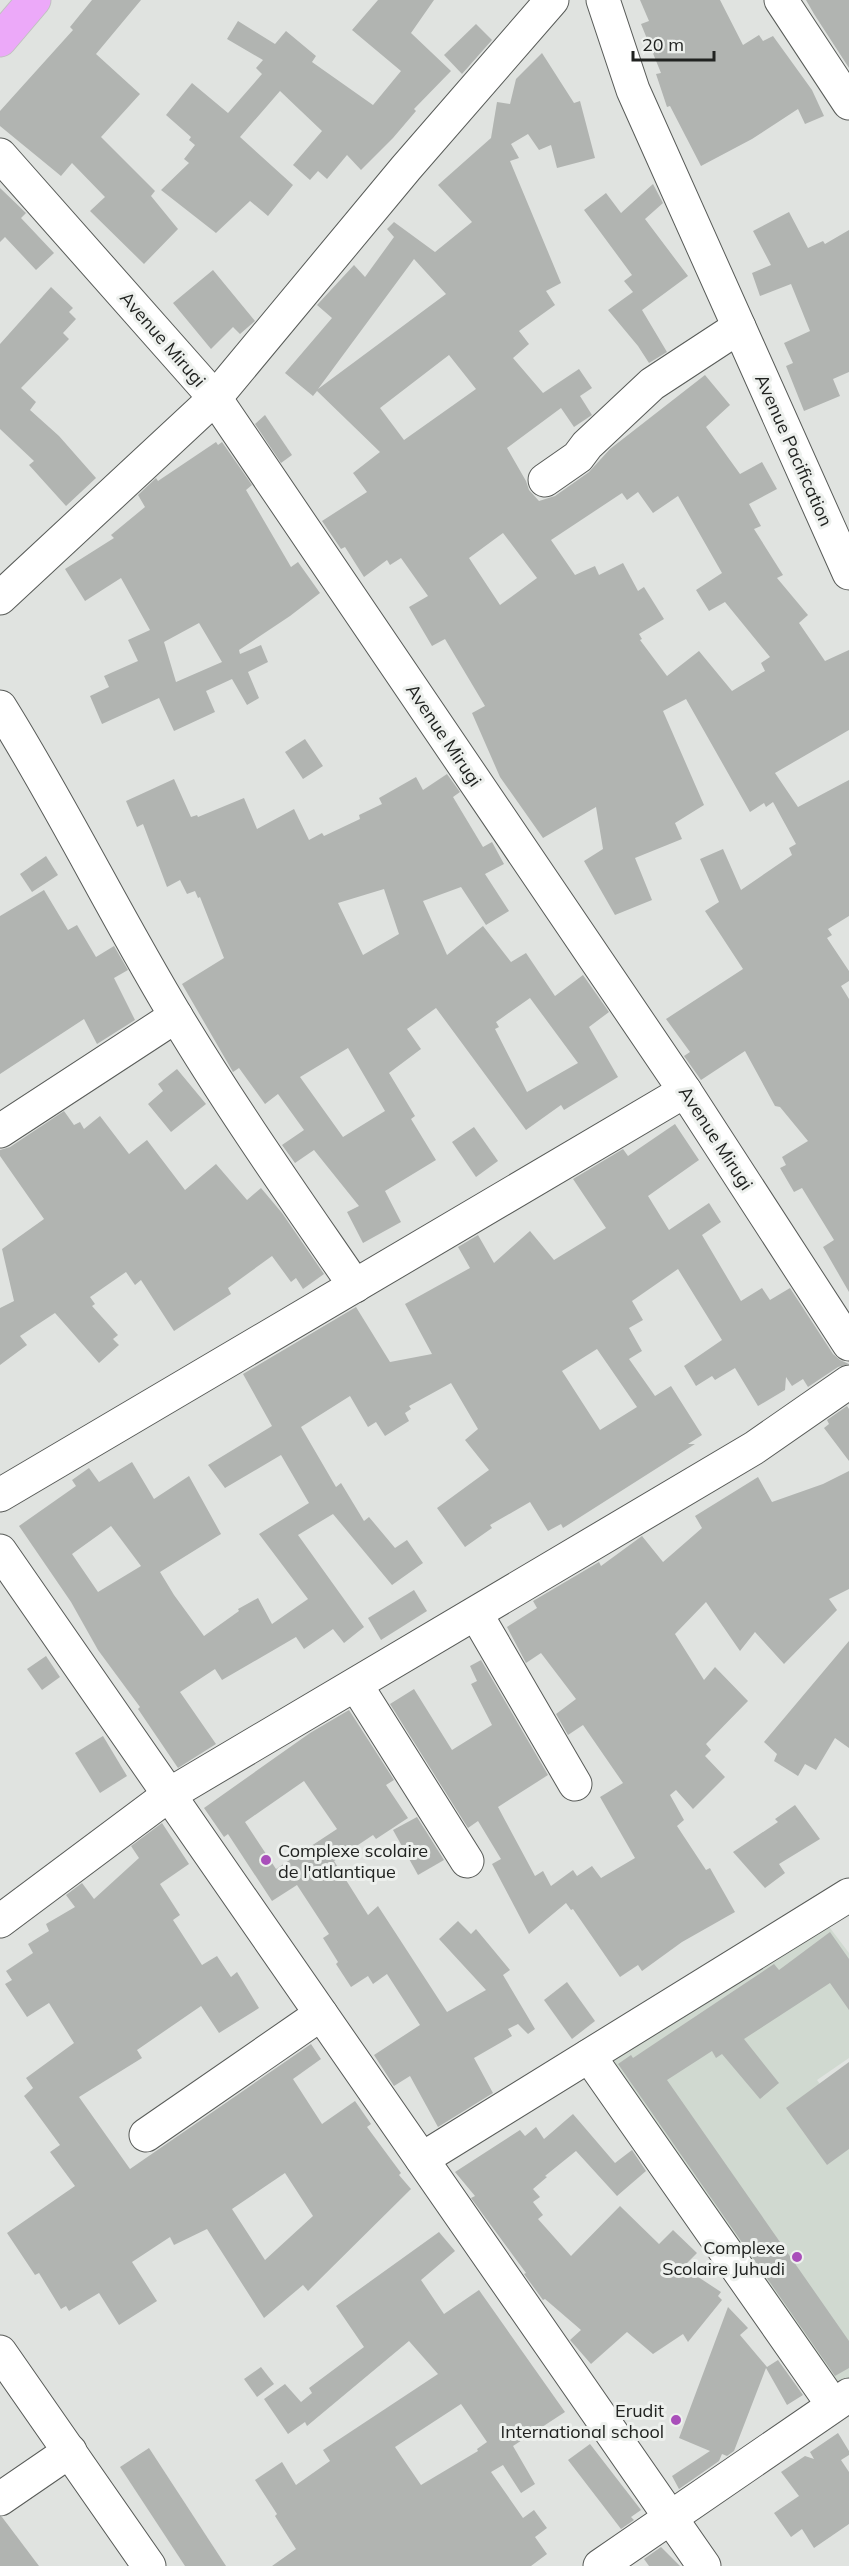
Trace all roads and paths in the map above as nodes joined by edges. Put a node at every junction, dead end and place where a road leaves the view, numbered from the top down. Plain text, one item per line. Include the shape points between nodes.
1 (34, 0) edge
2 (552, 0) edge
3 (603, 0) edge
4 (781, 0) edge
5 (0, 40) edge
6 (849, 103) edge
7 (0, 154) edge
8 (739, 327) junction
9 (215, 398) junction
10 (545, 480) dead end
11 (849, 573) edge
12 (0, 598) edge
13 (0, 708) edge
14 (176, 1016) junction
15 (686, 1090) junction
16 (0, 1131) edge
17 (355, 1286) junction
18 (849, 1344) edge
19 (849, 1382) edge
20 (0, 1495) edge
21 (0, 1551) edge
22 (476, 1614) junction
23 (356, 1685) junction
24 (575, 1784) dead end
25 (170, 1794) junction
26 (467, 1861) dead end
27 (849, 1895) edge
28 (0, 1921) edge
29 (321, 2014) junction
30 (589, 2056) junction
31 (146, 2135) dead end
32 (422, 2159) junction
33 (0, 2352) edge
34 (841, 2400) edge
35 (70, 2451) junction
36 (0, 2499) edge
37 (670, 2517) junction
38 (149, 2566) edge
39 (600, 2566) edge
40 (704, 2566) edge

1 - 5 highway
2 - 9 street
3 - 8 street, Avenue Pacification via 633,90
4 - 6 street
7 - 9 street, Avenue Mirugi
8 - 10 street via 652,384 578,457
8 - 11 street, Avenue Pacification
9 - 12 street
9 - 15 street, Avenue Mirugi
13 - 14 street
14 - 16 street
14 - 17 street
15 - 17 street
15 - 18 street, Avenue Mirugi
17 - 20 street
19 - 22 street via 754,1448
21 - 25 street
22 - 23 street
22 - 24 street
23 - 25 street
23 - 26 street
25 - 28 street
25 - 29 street
27 - 30 street
29 - 31 street
29 - 32 street
30 - 32 street
30 - 34 street
32 - 37 street
33 - 35 street
34 - 37 street
35 - 36 street
35 - 38 street
37 - 39 street
37 - 40 street

